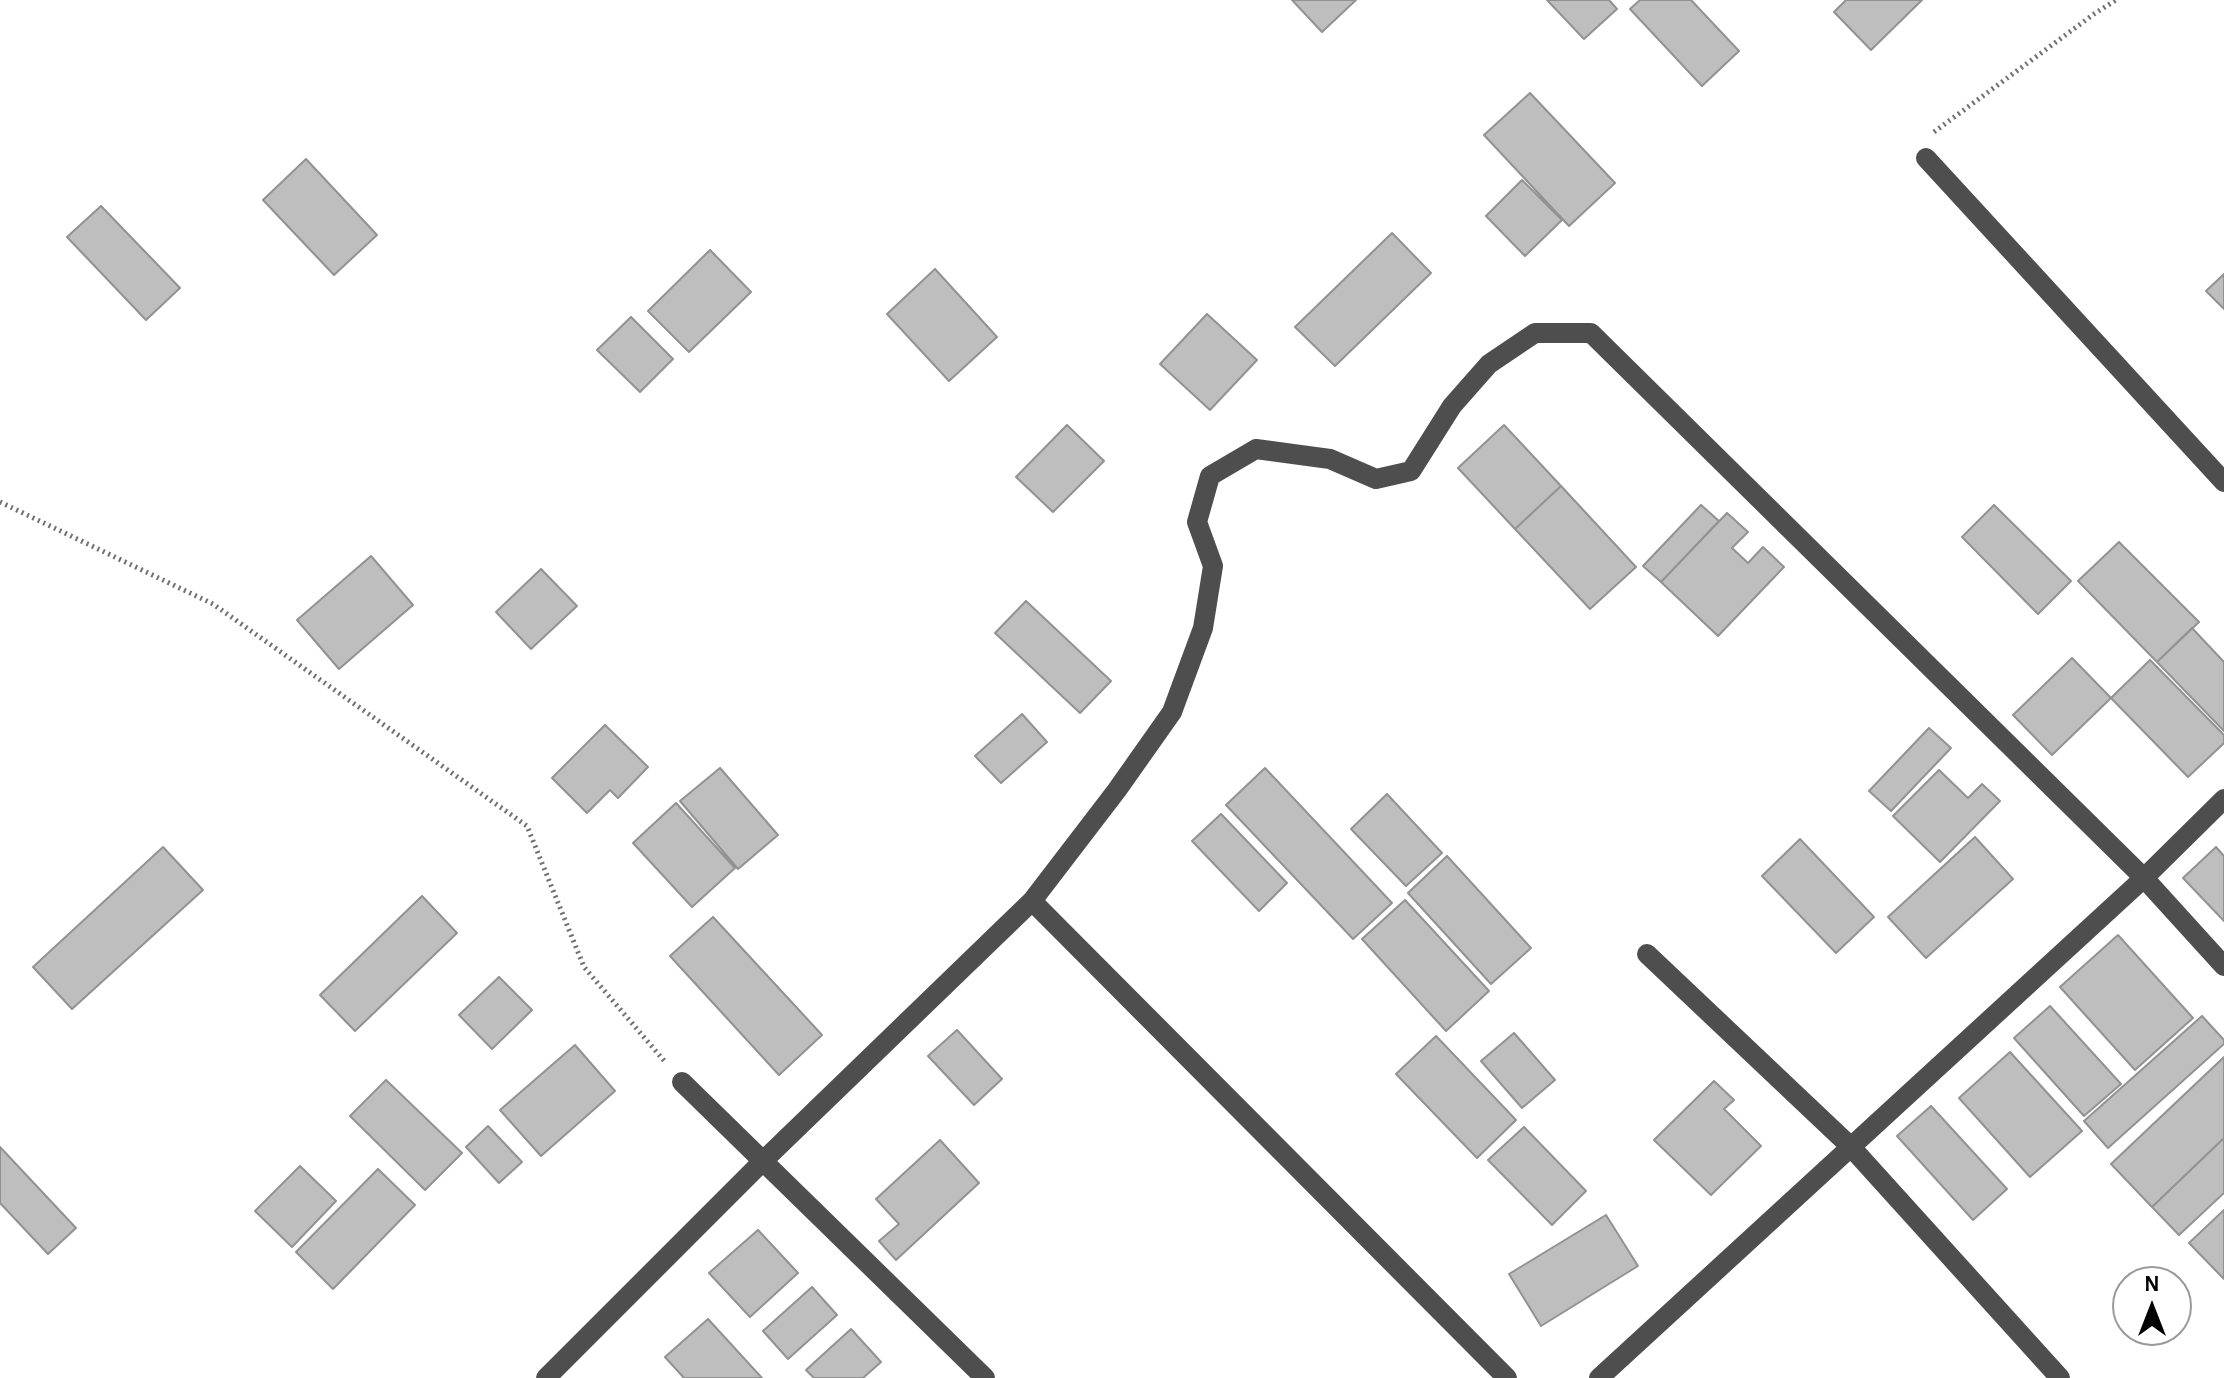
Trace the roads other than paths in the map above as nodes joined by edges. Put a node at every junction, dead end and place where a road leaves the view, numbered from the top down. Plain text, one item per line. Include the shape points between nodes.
1 (1926, 158) road end
2 (2224, 482) edge
3 (2224, 799) edge
4 (2144, 878) junction
5 (1032, 901) junction
6 (1647, 954) dead end
7 (2224, 966) edge
8 (682, 1082) road end
9 (1851, 1147) junction
10 (762, 1162) junction
11 (546, 1378) edge
12 (985, 1378) edge
13 (1507, 1378) edge
14 (1599, 1378) edge
15 (2060, 1378) edge

1 - 2 street
3 - 4 street
4 - 5 street via 1591,333 1535,333 1489,364 1452,406 1411,471 1376,479 1330,459 1256,449 1210,476 1197,522 1213,566 1203,628 1172,712
4 - 7 street
4 - 9 street
5 - 10 street
5 - 13 street
6 - 9 street
8 - 10 street
9 - 14 street
9 - 15 street
10 - 11 street
10 - 12 street

